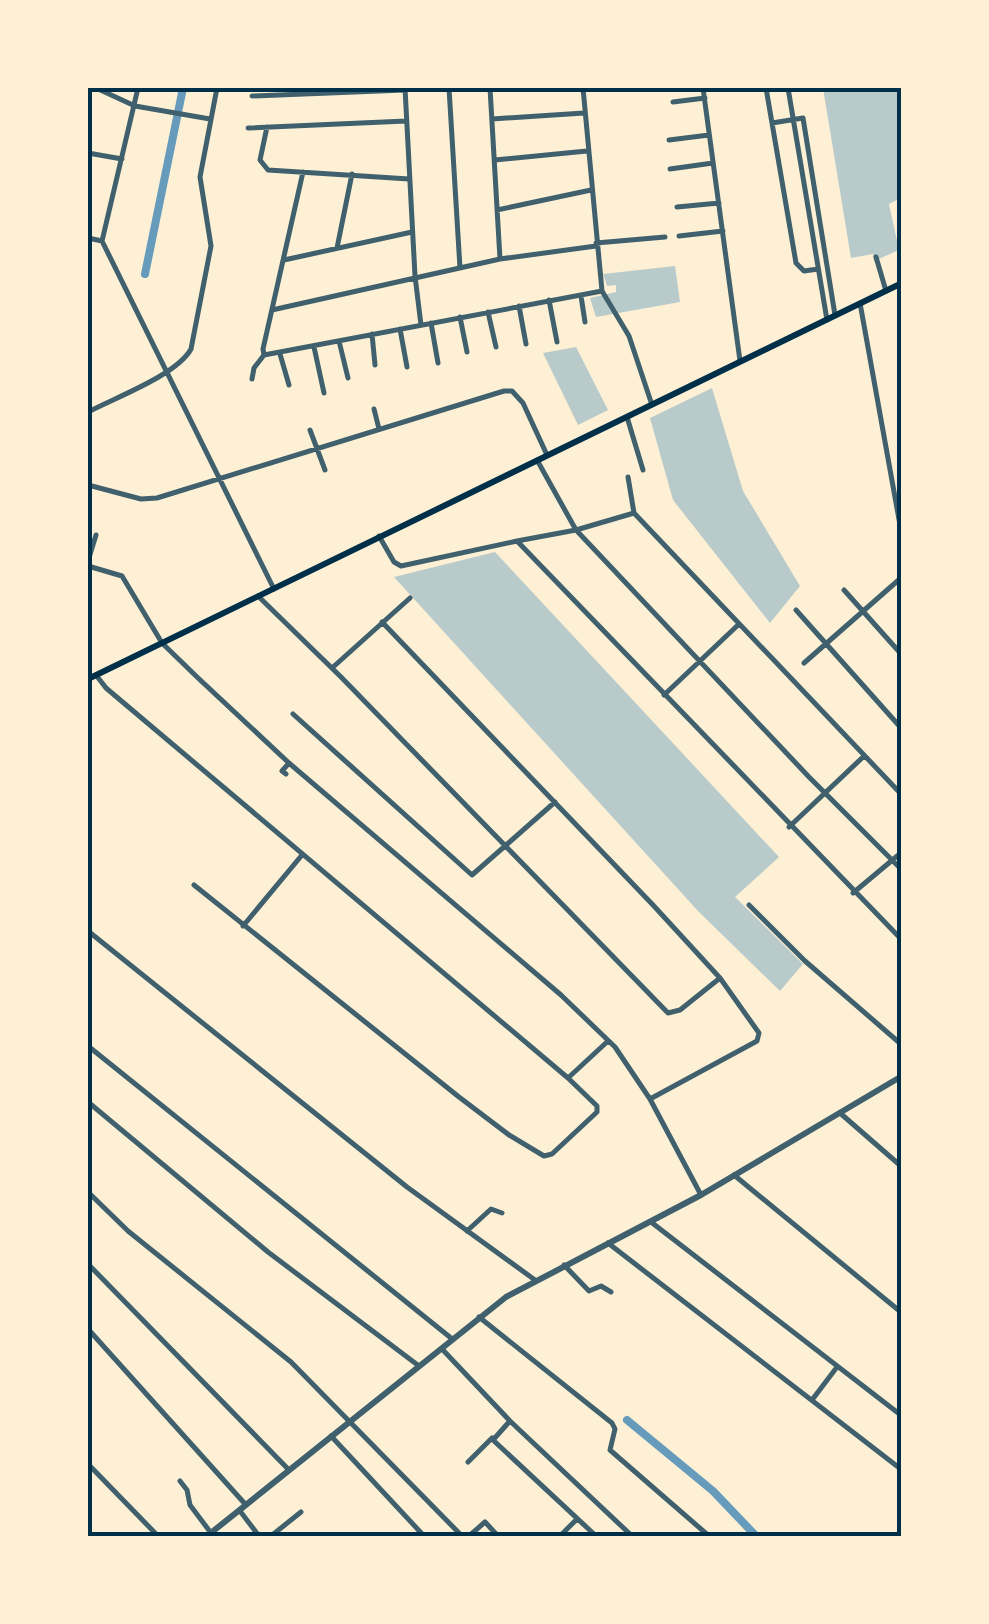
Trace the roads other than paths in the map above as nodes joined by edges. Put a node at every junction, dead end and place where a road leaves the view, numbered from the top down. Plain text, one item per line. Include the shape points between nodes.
1 (96, 88) edge
2 (138, 88) edge
3 (217, 88) edge
4 (449, 88) edge
5 (490, 88) edge
6 (583, 88) edge
7 (704, 88) edge
8 (766, 88) edge
9 (788, 88) edge
10 (405, 89) edge
11 (252, 96) dead end
12 (705, 98) junction
13 (673, 102) dead end
14 (135, 106) junction
15 (585, 113) junction
16 (210, 119) junction
17 (492, 119) junction
18 (793, 120) junction
19 (406, 121) junction
20 (772, 123) junction
21 (267, 127) junction
22 (248, 128) dead end
23 (710, 135) junction
24 (670, 140) dead end
25 (588, 150) junction
26 (88, 153) edge
27 (122, 159) junction
28 (496, 160) junction
29 (712, 163) junction
30 (670, 168) dead end
31 (303, 172) junction
32 (352, 174) junction
33 (409, 178) junction
34 (591, 190) junction
35 (719, 204) junction
36 (677, 208) dead end
37 (497, 210) junction
38 (723, 231) junction
39 (412, 232) junction
40 (679, 236) dead end
41 (665, 237) dead end
42 (88, 238) edge
43 (102, 241) junction
44 (596, 245) junction
45 (337, 248) junction
46 (876, 257) dead end
47 (500, 259) junction
48 (284, 260) junction
49 (460, 268) junction
50 (818, 271) junction
51 (828, 272) junction
52 (415, 276) junction
53 (902, 283) edge
54 (886, 291) junction
55 (602, 292) junction
56 (581, 295) junction
57 (550, 300) junction
58 (860, 303) junction
59 (519, 306) junction
60 (272, 310) junction
61 (488, 312) junction
62 (835, 315) junction
63 (460, 317) junction
64 (827, 320) junction
65 (585, 322) dead end
66 (431, 323) junction
67 (421, 325) junction
68 (400, 329) junction
69 (372, 334) junction
70 (339, 341) junction
71 (557, 342) dead end
72 (526, 344) dead end
73 (314, 347) junction
74 (496, 347) dead end
75 (467, 352) dead end
76 (280, 354) junction
77 (267, 356) junction
78 (740, 361) junction
79 (438, 363) dead end
80 (375, 365) dead end
81 (407, 366) dead end
82 (166, 371) junction
83 (348, 378) dead end
84 (252, 379) dead end
85 (288, 384) dead end
86 (324, 393) dead end
87 (652, 405) junction
88 (374, 409) dead end
89 (88, 412) edge
90 (627, 416) junction
91 (379, 429) junction
92 (310, 430) dead end
93 (316, 450) junction
94 (547, 455) junction
95 (537, 460) junction
96 (325, 470) dead end
97 (643, 470) dead end
98 (628, 478) dead end
99 (218, 481) junction
100 (88, 485) edge
101 (634, 513) junction
102 (576, 530) junction
103 (96, 536) dead end
104 (379, 536) junction
105 (902, 536) edge
106 (516, 541) junction
107 (88, 563) edge
108 (902, 577) edge
109 (274, 588) junction
110 (844, 590) dead end
111 (258, 596) junction
112 (410, 598) dead end
113 (796, 610) dead end
114 (863, 612) junction
115 (382, 622) junction
116 (738, 625) junction
117 (825, 642) junction
118 (162, 643) junction
119 (902, 655) edge
120 (702, 662) junction
121 (804, 663) dead end
122 (332, 668) junction
123 (92, 677) edge
124 (664, 695) junction
125 (293, 714) dead end
126 (902, 728) edge
127 (863, 757) junction
128 (289, 763) junction
129 (286, 774) dead end
130 (826, 794) junction
131 (902, 795) edge
132 (554, 802) junction
133 (789, 826) junction
134 (506, 847) junction
135 (902, 852) edge
136 (302, 855) junction
137 (892, 861) junction
138 (902, 870) edge
139 (194, 885) dead end
140 (853, 894) junction
141 (749, 905) dead end
142 (243, 926) junction
143 (88, 931) edge
144 (902, 940) edge
145 (720, 978) junction
146 (608, 1041) junction
147 (902, 1045) edge
148 (88, 1046) edge
149 (902, 1076) edge
150 (568, 1078) junction
151 (650, 1098) junction
152 (88, 1102) edge
153 (839, 1112) junction
154 (902, 1166) edge
155 (733, 1174) junction
156 (88, 1192) edge
157 (702, 1195) junction
158 (502, 1213) dead end
159 (650, 1221) junction
160 (468, 1231) junction
161 (608, 1242) junction
162 (88, 1264) edge
163 (564, 1265) junction
164 (535, 1280) junction
165 (611, 1292) dead end
166 (902, 1313) edge
167 (478, 1316) junction
168 (88, 1329) edge
169 (451, 1338) junction
170 (440, 1348) junction
171 (419, 1366) junction
172 (838, 1367) junction
173 (812, 1400) junction
174 (902, 1416) edge
175 (350, 1420) junction
176 (510, 1420) junction
177 (330, 1436) junction
178 (492, 1438) junction
179 (468, 1462) dead end
180 (88, 1464) edge
181 (289, 1470) junction
182 (902, 1470) edge
183 (180, 1481) dead end
184 (242, 1508) junction
185 (300, 1512) dead end
186 (577, 1519) junction
187 (209, 1535) edge
188 (158, 1536) edge
189 (260, 1536) edge
190 (272, 1536) edge
191 (424, 1536) edge
192 (465, 1536) edge
193 (498, 1536) edge
194 (560, 1536) edge
195 (596, 1536) edge
196 (632, 1536) edge
197 (709, 1536) edge

1 - 14 street
2 - 14 street
3 - 16 street
4 - 49 street
5 - 17 street
6 - 15 street
7 - 12 street
8 - 20 street
9 - 18 street
10 - 11 street
10 - 19 street
12 - 13 street
12 - 23 street
14 - 16 street
14 - 27 street
15 - 17 street
15 - 25 street
16 - 82 street via 200,185 211,246 191,349
17 - 28 street
18 - 20 street
18 - 50 street
18 - 51 street via 803,118
19 - 21 street
19 - 33 street
20 - 50 street via 796,263
21 - 22 street
21 - 31 street via 262,165
23 - 24 street
23 - 29 street
25 - 28 street
25 - 34 street
26 - 27 street
27 - 43 street
28 - 37 street
29 - 30 street
29 - 35 street
31 - 32 street
31 - 48 street
32 - 33 street
32 - 45 street
33 - 39 street
34 - 37 street
34 - 44 street
35 - 36 street
35 - 38 street
37 - 47 street
38 - 40 street
38 - 78 street
39 - 45 street
39 - 52 street
41 - 44 street
42 - 43 street
43 - 82 street
44 - 47 street
44 - 55 street
45 - 48 street
46 - 54 street
47 - 49 street
48 - 60 street
49 - 52 street
50 - 51 street
50 - 64 street
51 - 62 street
52 - 60 street
52 - 67 street
53 - 54 main road
54 - 58 main road
55 - 56 street
55 - 87 street via 629,336
56 - 57 street
56 - 65 street
57 - 59 street
57 - 71 street
58 - 62 main road
58 - 105 street
59 - 61 street
59 - 72 street
60 - 77 street
61 - 63 street
61 - 74 street
62 - 64 main road
63 - 66 street
63 - 75 street
64 - 78 main road
66 - 67 street
66 - 79 street
67 - 68 street
68 - 69 street
68 - 81 street
69 - 70 street
69 - 80 street
70 - 73 street
70 - 83 street
73 - 76 street
73 - 86 street
76 - 77 street
76 - 85 street
77 - 84 street
78 - 87 main road
82 - 89 street
82 - 99 street
87 - 90 main road
88 - 91 street
90 - 94 main road
90 - 97 street
91 - 93 street
91 - 94 street via 512,391
92 - 93 street
93 - 96 street
93 - 99 street
94 - 95 main road
95 - 102 street
95 - 104 main road
98 - 101 street
99 - 100 street via 141,499
99 - 109 street
101 - 102 street
101 - 116 street
102 - 106 street
102 - 120 street
103 - 107 street
104 - 106 street via 401,566
104 - 109 main road
106 - 124 street
107 - 118 street via 122,576
108 - 114 street
109 - 111 main road
110 - 114 street
111 - 118 main road
111 - 122 street
112 - 115 street
113 - 117 street
114 - 117 street
114 - 119 street
115 - 122 street
115 - 132 street
116 - 120 street
116 - 127 street
117 - 121 street
117 - 126 street
118 - 123 main road
118 - 128 street
120 - 124 street
120 - 130 street
122 - 134 street
123 - 136 street
124 - 133 street
125 - 134 street via 472,875
127 - 130 street
127 - 131 street
128 - 129 street
128 - 146 street
130 - 133 street
130 - 137 street
132 - 134 street
132 - 145 street
133 - 140 street
134 - 145 street via 668,1013
135 - 137 street
136 - 142 street
136 - 150 street
137 - 138 street
137 - 140 street
139 - 142 street
140 - 144 street
141 - 147 street
142 - 150 street via 544,1156 598,1110
143 - 160 street
145 - 151 street via 758,1041
146 - 150 street
146 - 151 street
148 - 169 street
149 - 153 street
151 - 157 street
152 - 171 street via 268,1252
153 - 154 street
153 - 155 street
155 - 157 street
155 - 166 street
156 - 175 street via 292,1362
157 - 159 street
158 - 160 street via 491,1208
159 - 161 street
159 - 172 street
160 - 164 street
161 - 163 street
161 - 173 street
162 - 181 street
163 - 164 street
163 - 165 street via 589,1291 602,1286
164 - 167 street
167 - 169 street
167 - 197 street via 612,1423 610,1450
168 - 184 street
169 - 170 street
170 - 171 street
170 - 176 street
171 - 175 street
172 - 173 street
172 - 174 street
173 - 182 street
175 - 177 street
175 - 192 street
176 - 178 street
176 - 196 street
177 - 181 street
177 - 191 street
178 - 179 street
178 - 186 street
180 - 188 street
181 - 184 street
183 - 187 street
184 - 187 street
184 - 189 street
185 - 190 street
186 - 194 street
186 - 195 street
192 - 193 street via 484,1522

